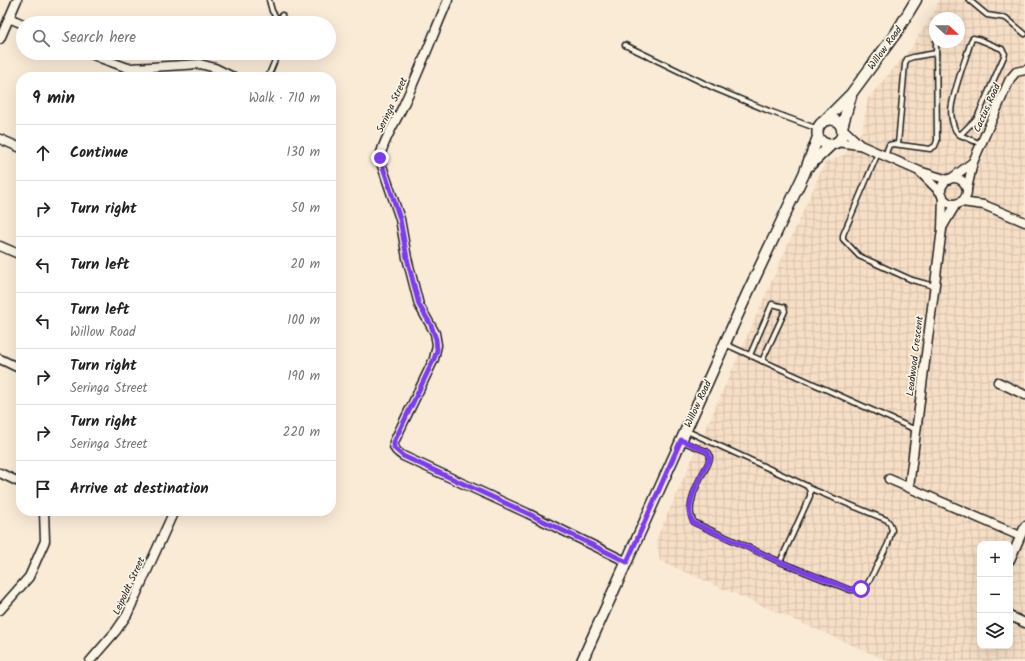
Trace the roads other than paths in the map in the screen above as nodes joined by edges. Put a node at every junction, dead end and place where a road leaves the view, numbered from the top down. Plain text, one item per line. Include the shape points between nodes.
1 (17, 0) edge
2 (269, 0) edge
3 (448, 0) edge
4 (969, 0) edge
5 (913, 1) edge
6 (275, 16) edge
7 (9, 18) junction
8 (16, 21) edge
9 (1025, 34) edge
10 (0, 38) edge
11 (625, 45) dead end
12 (936, 48) edge
13 (936, 54) junction
14 (105, 60) edge
15 (275, 60) edge
16 (1025, 70) edge
17 (222, 72) edge
18 (270, 72) edge
19 (851, 94) junction
20 (825, 120) junction
21 (842, 128) junction
22 (818, 133) junction
23 (960, 135) junction
24 (0, 139) edge
25 (834, 144) junction
26 (898, 144) junction
27 (982, 144) junction
28 (860, 145) junction
29 (16, 146) edge
30 (881, 155) junction
31 (973, 162) junction
32 (806, 169) junction
33 (919, 171) junction
34 (950, 179) junction
35 (967, 190) junction
36 (943, 196) junction
37 (958, 203) junction
38 (984, 205) junction
39 (1025, 222) edge
40 (942, 229) junction
41 (0, 246) edge
42 (16, 253) edge
43 (934, 286) junction
44 (725, 344) junction
45 (750, 355) junction
46 (0, 359) edge
47 (762, 361) junction
48 (16, 367) edge
49 (998, 382) dead end
50 (1025, 395) edge
51 (686, 430) junction
52 (916, 430) junction
53 (681, 440) junction
54 (0, 473) edge
55 (889, 479) dead end
56 (16, 481) edge
57 (909, 486) junction
58 (809, 488) junction
59 (44, 516) edge
60 (172, 516) edge
61 (1025, 526) edge
62 (1020, 536) junction
63 (1013, 553) edge
64 (627, 562) junction
65 (780, 562) junction
66 (0, 610) edge
67 (1013, 617) edge
68 (1025, 623) edge
69 (90, 661) edge
70 (582, 661) edge

1 - 7 street
2 - 6 lane
3 - 64 street, Seringa Street via 380,156 400,219 419,305 435,333 437,345 434,359 393,446 403,456
4 - 9 lane via 987,15 1006,18
5 - 19 street, Willow Road via 896,33
7 - 8 street
7 - 10 street
11 - 22 lane via 716,89
12 - 13 lane
13 - 26 lane via 907,59
13 - 26 lane via 935,146 930,149
14 - 17 street via 132,68 200,64
15 - 18 lane
16 - 27 street, Cactus Road via 1016,72 1010,79
19 - 20 street, Willow Road
19 - 21 street, Willow Road
20 - 21 street via 835,120
20 - 22 street, Willow Road
21 - 25 street, Willow Road via 842,136
21 - 28 street
22 - 25 street via 823,143
22 - 32 street, Willow Road
23 - 23 lane via 953,126 952,106 971,41 978,38 1002,49 1005,54 978,118
23 - 27 lane
24 - 29 street
25 - 28 street
25 - 32 street, Willow Road
26 - 30 lane via 889,145
27 - 31 street, Cactus Road
28 - 30 street
30 - 33 street
30 - 43 lane via 855,205 843,239 859,256 912,280
31 - 34 street, Cactus Road
31 - 35 street, Cactus Road
32 - 44 street, Willow Road
33 - 34 street
33 - 36 street
34 - 35 street via 962,181
34 - 36 street via 944,184
35 - 37 street via 966,196
35 - 38 street
36 - 37 street via 948,202
36 - 40 street, Leadwood Crescent
37 - 38 street
37 - 40 street, Leadwood Crescent
38 - 39 street
40 - 43 street, Leadwood Crescent
41 - 42 street
43 - 52 street, Leadwood Crescent
44 - 45 lane
44 - 51 street, Willow Road
45 - 47 lane
45 - 47 lane via 772,304 784,307 785,311
46 - 48 street
47 - 52 lane
49 - 50 street
51 - 53 street, Willow Road
51 - 58 lane
52 - 57 street, Leadwood Crescent
53 - 64 street, Willow Road
53 - 65 lane via 708,452 710,457 695,490 691,505 692,520
54 - 56 street
55 - 57 street
57 - 62 street
58 - 65 lane via 810,496
58 - 65 lane via 887,520 892,530 888,544 870,580 861,589 850,590
59 - 66 street via 45,541 33,571
60 - 69 street, Leipoldt Street via 127,615
61 - 62 street
62 - 63 street
64 - 70 street, Willow Road
67 - 68 street

